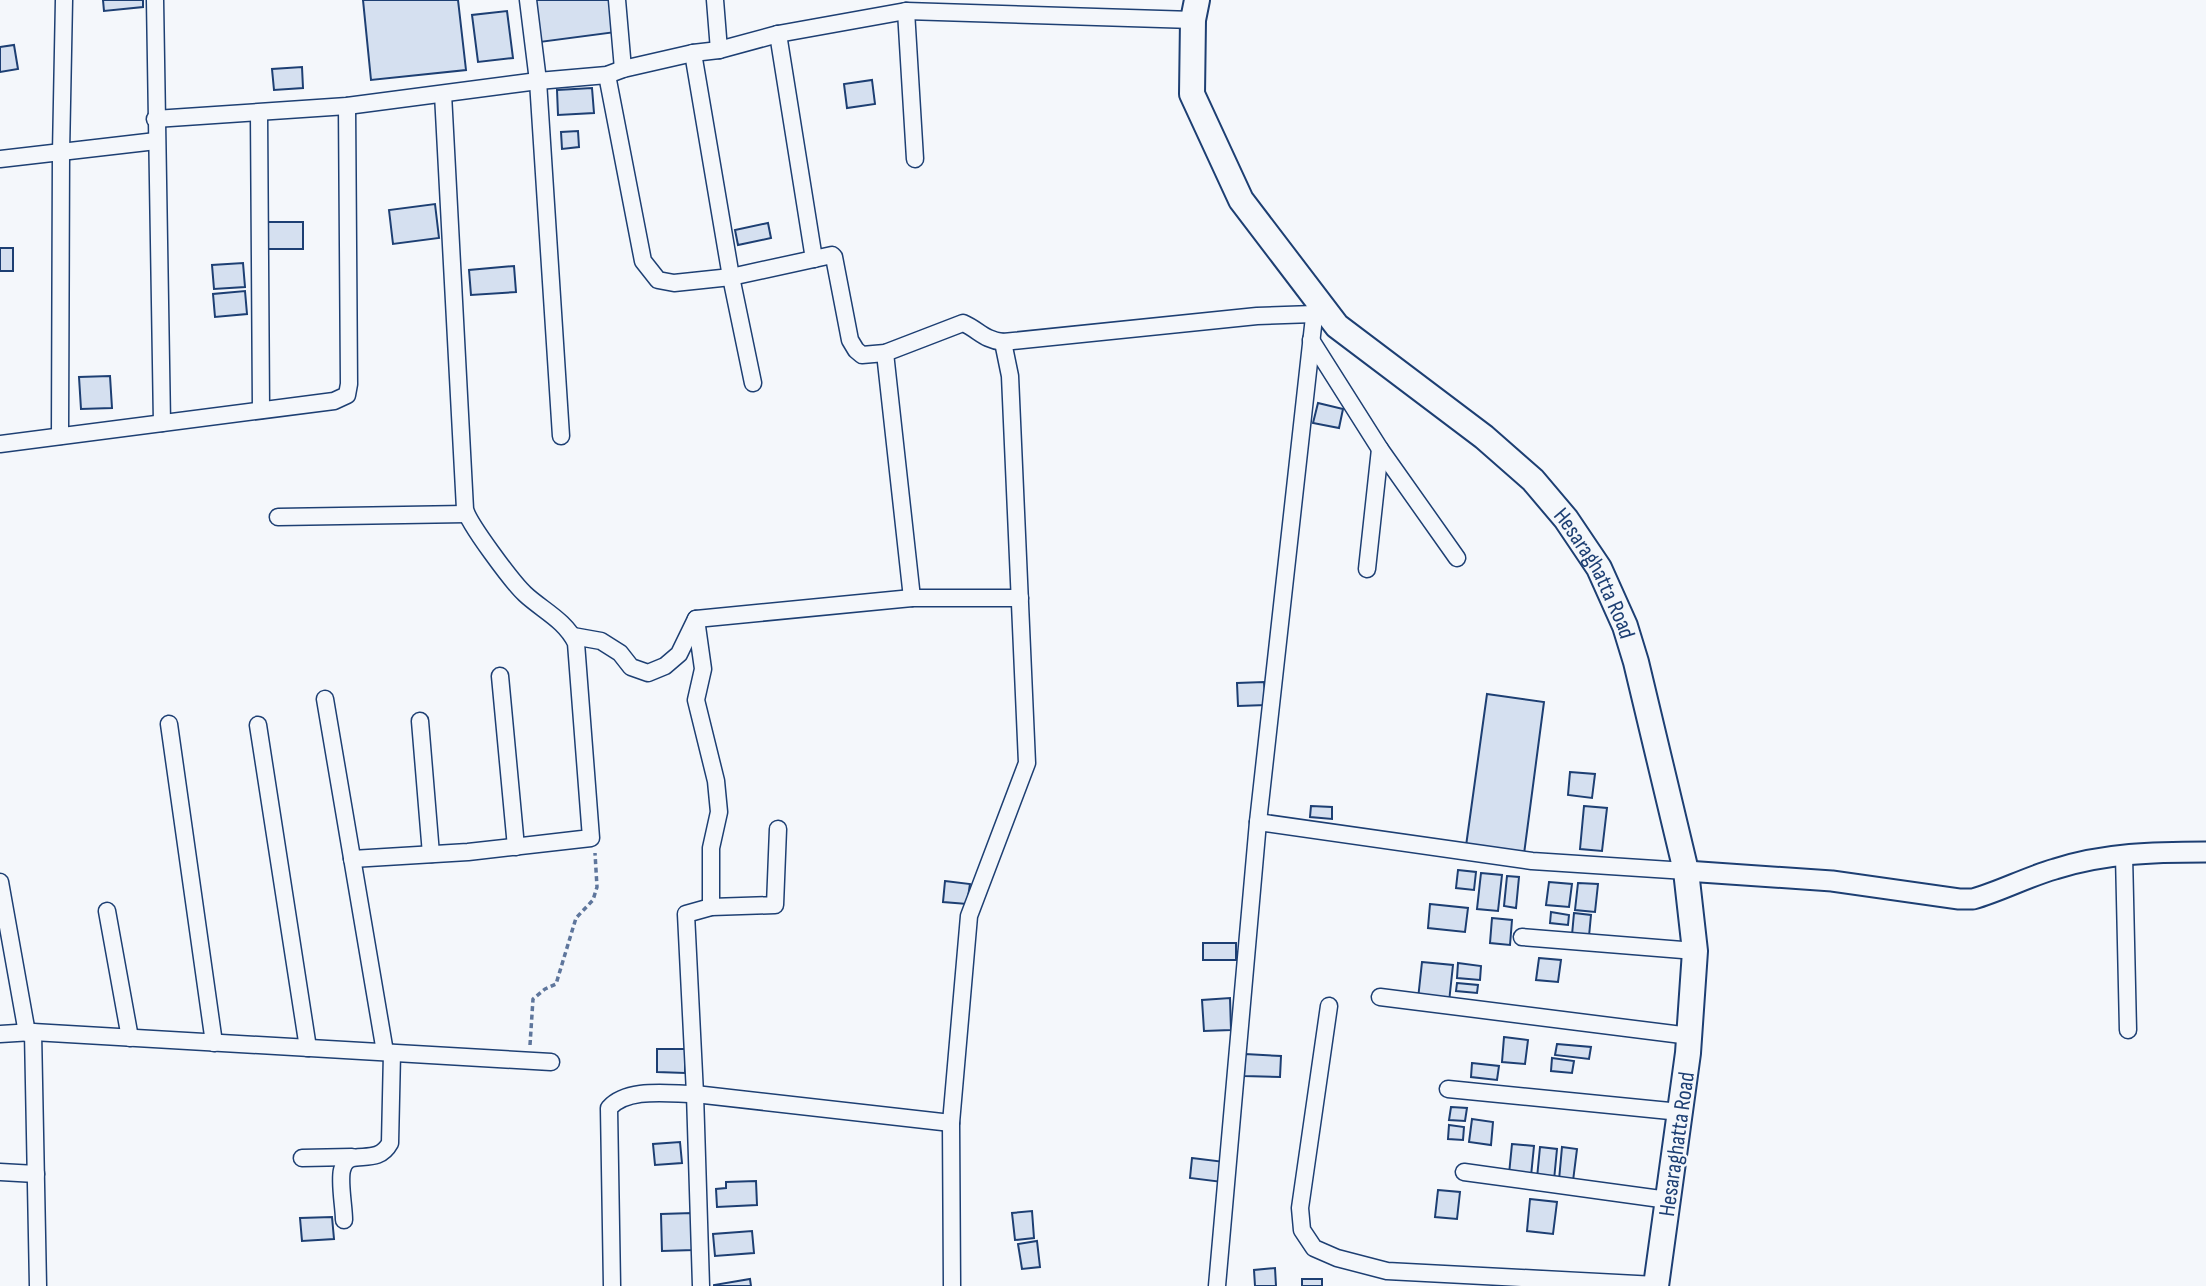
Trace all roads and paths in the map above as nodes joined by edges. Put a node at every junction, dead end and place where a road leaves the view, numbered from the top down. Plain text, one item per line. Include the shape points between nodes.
1 (64, 0) edge
2 (155, 0) edge
3 (528, 0) edge
4 (617, 0) edge
5 (715, 0) edge
6 (1195, 10) edge
7 (906, 11) junction
8 (778, 34) junction
9 (719, 50) junction
10 (693, 53) junction
11 (615, 72) junction
12 (538, 81) junction
13 (443, 94) junction
14 (348, 106) junction
15 (259, 113) junction
16 (155, 119) junction
17 (156, 141) junction
18 (61, 153) junction
19 (0, 159) edge
20 (915, 159) dead end
21 (814, 259) junction
22 (731, 277) junction
23 (1315, 307) junction
24 (1311, 340) junction
25 (1003, 342) junction
26 (885, 353) junction
27 (752, 383) dead end
28 (261, 410) junction
29 (162, 423) junction
30 (60, 436) junction
31 (561, 436) dead end
32 (0, 444) edge
33 (1380, 449) junction
34 (466, 514) junction
35 (278, 517) dead end
36 (1457, 558) dead end
37 (1367, 569) dead end
38 (912, 598) junction
39 (1020, 598) junction
40 (696, 620) junction
41 (573, 636) junction
42 (500, 676) dead end
43 (325, 699) dead end
44 (420, 722) dead end
45 (169, 724) dead end
46 (258, 725) dead end
47 (1258, 822) junction
48 (778, 829) dead end
49 (591, 838) junction
50 (516, 846) junction
51 (2206, 852) edge
52 (431, 854) junction
53 (2124, 855) junction
54 (352, 859) junction
55 (1686, 871) junction
56 (0, 882) edge
57 (710, 907) junction
58 (107, 911) dead end
59 (1522, 937) dead end
60 (1695, 951) junction
61 (1380, 997) dead end
62 (1329, 1006) dead end
63 (2127, 1030) dead end
64 (30, 1032) junction
65 (0, 1034) edge
66 (1690, 1036) junction
67 (130, 1038) junction
68 (214, 1043) junction
69 (308, 1048) junction
70 (389, 1053) junction
71 (528, 1061) junction
72 (551, 1062) dead end
73 (1448, 1089) dead end
74 (695, 1094) junction
75 (1680, 1112) junction
76 (951, 1123) junction
77 (352, 1157) junction
78 (302, 1158) dead end
79 (0, 1172) edge
80 (1464, 1172) dead end
81 (36, 1174) junction
82 (1668, 1200) junction
83 (344, 1220) dead end
84 (1386, 1279) edge
85 (38, 1286) edge
86 (612, 1286) edge
87 (701, 1286) edge
88 (952, 1286) edge
89 (1217, 1286) edge
90 (1656, 1286) edge

1 - 18 street
2 - 16 street
3 - 12 street
4 - 11 street
5 - 9 street
6 - 7 street
6 - 23 main road, Hesaraghatta Road via 1192,94 1241,200
7 - 8 street
7 - 20 street
8 - 9 street
8 - 21 street
9 - 10 street
10 - 11 street
10 - 22 street
11 - 12 street
11 - 22 street via 643,261 658,280 674,283
12 - 13 street
12 - 31 street
13 - 14 street
13 - 34 street
14 - 15 street
14 - 28 street via 347,396
15 - 16 street
15 - 28 street
16 - 17 street
17 - 18 street
17 - 29 street
18 - 19 street
18 - 30 street
21 - 22 street
21 - 26 street via 834,257 850,340 856,350 871,356
22 - 27 street
23 - 24 street
23 - 25 street
23 - 55 main road, Hesaraghatta Road via 1533,480 1600,568 1636,662
24 - 33 street
24 - 47 street
25 - 26 street via 988,340 963,323
25 - 39 street via 1010,376
26 - 38 street
28 - 29 street
29 - 30 street
30 - 32 street
33 - 36 street
33 - 37 street
34 - 35 street
34 - 41 street via 523,593
38 - 39 street
38 - 40 street
39 - 76 street via 1027,764 969,916
40 - 41 street via 679,654 648,673 631,667 601,641
40 - 57 street via 703,669 696,700 719,812 711,848
41 - 49 street
42 - 50 street
43 - 54 street
44 - 52 street
45 - 68 street
46 - 69 street
47 - 55 street via 1532,861
47 - 89 street
48 - 57 street via 775,905
49 - 50 street
49 - 71 path via 597,874 593,900 576,918 556,985 533,999
50 - 52 street
51 - 53 street
52 - 54 street
53 - 55 street via 2055,869 1973,899 1832,881
53 - 63 street
54 - 70 street
55 - 60 main road, Hesaraghatta Road
56 - 64 street
57 - 74 street via 686,914
58 - 67 street
59 - 60 street
60 - 66 main road, Hesaraghatta Road
61 - 66 street
62 - 84 street via 1300,1208 1302,1230 1314,1248
64 - 65 street
64 - 67 street
64 - 81 street
66 - 75 main road, Hesaraghatta Road
67 - 68 street
68 - 69 street
69 - 70 street
70 - 71 street
70 - 77 street via 390,1143 377,1156
71 - 72 street
73 - 75 street
74 - 76 street
74 - 86 street via 628,1096 609,1108
74 - 87 street
75 - 82 main road, Hesaraghatta Road
76 - 88 street
77 - 78 street
77 - 83 street via 341,1171
79 - 81 street
80 - 82 street
81 - 85 street
82 - 90 main road, Hesaraghatta Road
84 - 90 street

